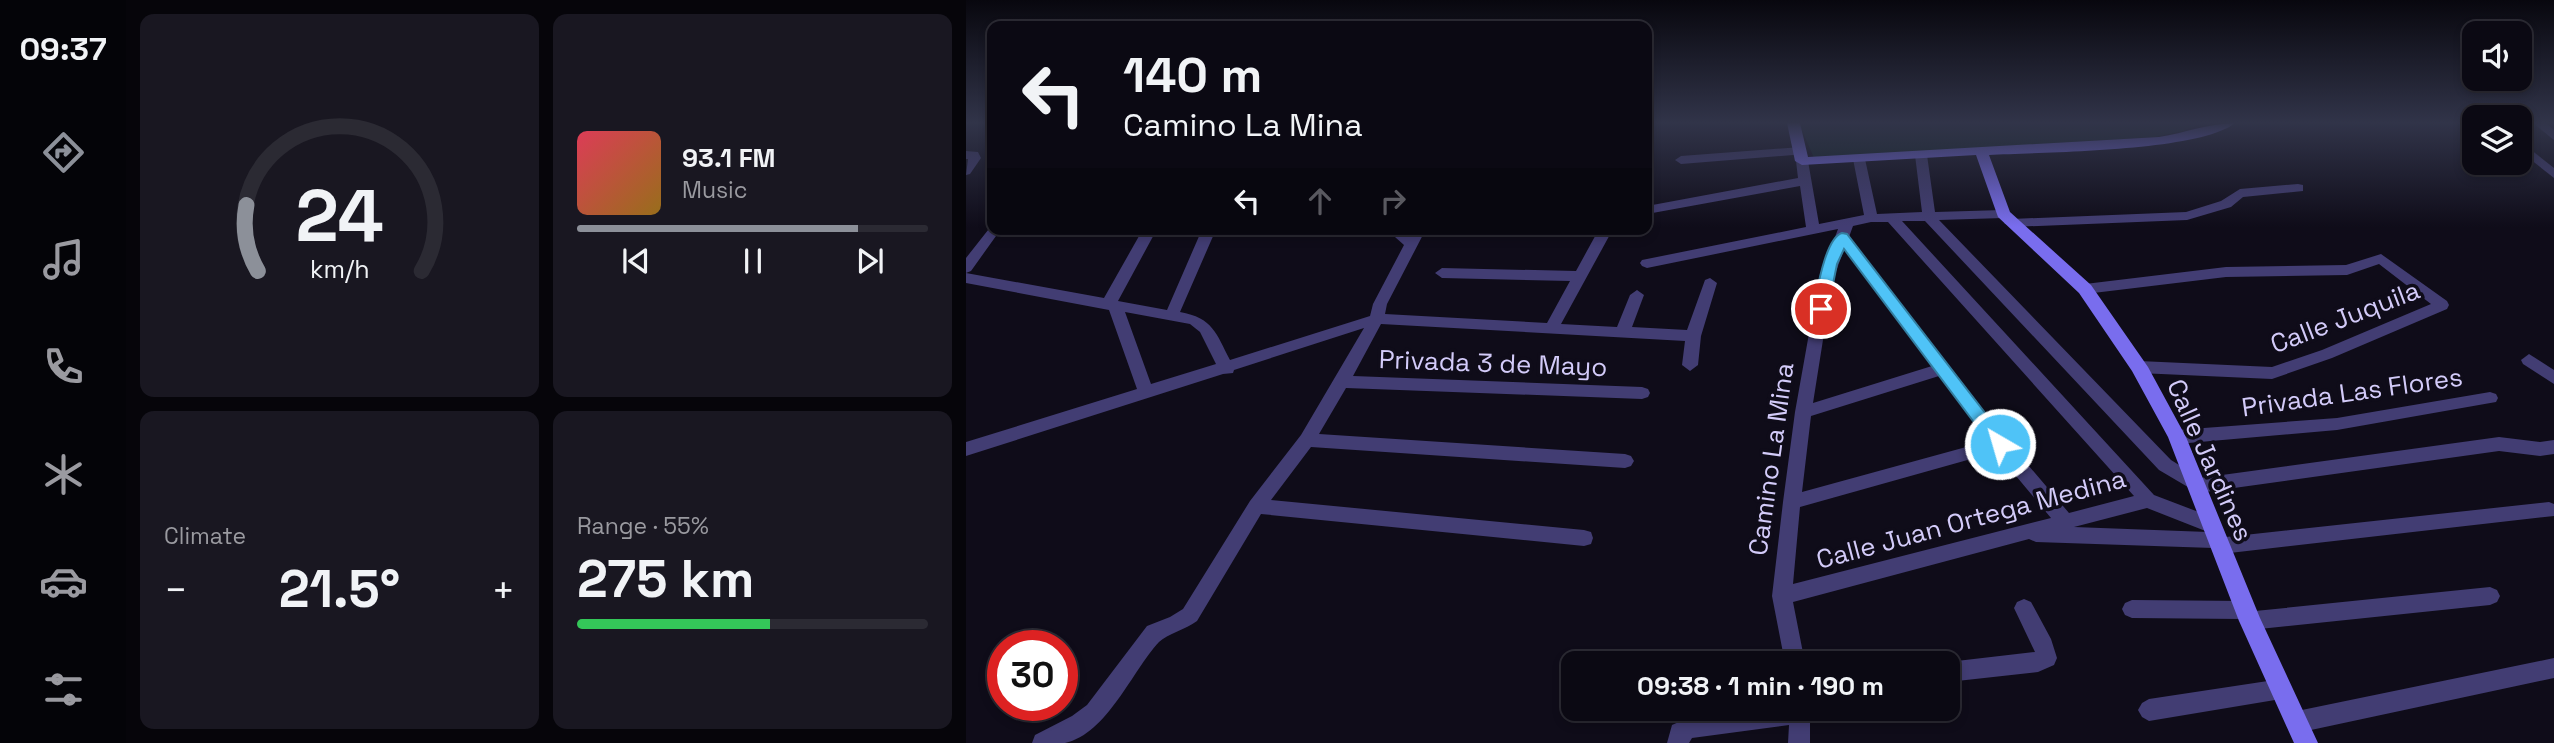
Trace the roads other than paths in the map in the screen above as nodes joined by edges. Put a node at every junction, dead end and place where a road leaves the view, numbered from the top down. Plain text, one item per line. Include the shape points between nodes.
1 (1751, 158) edge
2 (1802, 158) edge
3 (1834, 158) edge
4 (1880, 158) edge
5 (1921, 158) edge
6 (1984, 158) edge
7 (2535, 158) edge
8 (1859, 159) junction
9 (1681, 160) dead end
10 (2554, 174) edge
11 (1804, 181) junction
12 (2298, 187) dead end
13 (1652, 209) edge
14 (1891, 217) junction
15 (1929, 217) junction
16 (1871, 218) junction
17 (2007, 218) junction
18 (1813, 230) junction
19 (1844, 230) junction
20 (990, 235) edge
21 (1147, 235) edge
22 (1207, 235) edge
23 (1400, 235) edge
24 (1415, 235) edge
25 (1602, 235) edge
26 (1410, 243) junction
27 (1647, 262) dead end
28 (966, 268) edge
29 (1442, 273) dead end
30 (1580, 276) junction
31 (966, 278) edge
32 (1710, 283) dead end
33 (2085, 289) junction
34 (1637, 295) dead end
35 (1112, 306) junction
36 (1171, 317) junction
37 (1377, 319) junction
38 (1552, 329) junction
39 (1622, 333) junction
40 (1693, 336) junction
41 (2529, 360) dead end
42 (1690, 365) dead end
43 (2139, 367) junction
44 (1227, 369) junction
45 (1941, 369) junction
46 (2554, 378) edge
47 (1342, 382) junction
48 (1146, 392) junction
49 (1642, 393) dead end
50 (2490, 398) dead end
51 (1803, 412) junction
52 (2177, 438) junction
53 (1307, 440) junction
54 (2000, 444) junction
55 (2554, 447) edge
56 (966, 449) edge
57 (1625, 461) dead end
58 (2198, 486) junction
59 (2148, 500) junction
60 (1792, 502) junction
61 (1256, 506) junction
62 (2549, 510) dead end
63 (2065, 522) junction
64 (2024, 533) junction
65 (2217, 537) junction
66 (1584, 538) dead end
67 (1782, 596) junction
68 (2490, 596) dead end
69 (2024, 608) dead end
70 (2132, 609) dead end
71 (2248, 616) junction
72 (1793, 651) edge
73 (2554, 668) edge
74 (1960, 670) edge
75 (2281, 689) junction
76 (2149, 710) dead end
77 (1735, 721) edge
78 (1800, 721) edge
79 (2297, 722) junction
80 (1679, 738) edge
81 (1043, 743) edge
82 (1799, 743) edge
83 (2306, 743) edge

1 - 9 street
2 - 11 street
3 - 8 main road
4 - 8 main road
5 - 15 street
6 - 17 main road, Calle Jardines
7 - 10 street
8 - 16 street
11 - 13 street
11 - 18 street
12 - 17 street via 2240,194 2226,204 2187,216
14 - 15 street
14 - 16 street
14 - 59 street
15 - 17 street
15 - 58 street via 2165,465
16 - 19 street
17 - 33 main road, Calle Jardines
18 - 19 street
18 - 27 street
19 - 45 street
19 - 51 street, Camino La Mina via 1825,283
20 - 28 street
21 - 35 street
22 - 36 street
23 - 26 street
24 - 26 street
25 - 30 street
26 - 37 street
29 - 30 street
30 - 38 street
31 - 35 street
32 - 40 street
33 - 43 main road, Calle Jardines
33 - 43 street, Calle Juquila via 2226,272 2347,270 2381,259 2442,305 2272,373
34 - 39 street
35 - 36 street
35 - 48 street
36 - 44 street via 1201,323
37 - 38 street
37 - 44 street
37 - 47 street
38 - 39 street
39 - 40 street
40 - 42 street
41 - 46 street
43 - 52 main road, Calle Jardines
44 - 48 street
45 - 51 street
45 - 54 street
47 - 49 street, Privada 3 de Mayo
47 - 53 street
48 - 56 street
50 - 52 street, Privada Las Flores via 2337,424
51 - 60 street, Camino La Mina
52 - 58 main road, Calle Jardines
53 - 57 street
53 - 61 street
54 - 60 street
54 - 63 street
55 - 58 street via 2499,443
58 - 65 main road, Calle Jardines
59 - 63 street, Calle Juan Ortega Medina
59 - 65 street, Calle Juan Ortega Medina
60 - 67 street, Camino La Mina
61 - 66 street
61 - 81 street via 1190,615 1153,633 1094,712
62 - 65 street
63 - 64 street, Calle Juan Ortega Medina
64 - 65 street
64 - 67 street, Calle Juan Ortega Medina
65 - 71 main road, Calle Jardines
67 - 72 street, Camino La Mina
68 - 71 street
69 - 74 street via 2047,658
70 - 71 street
71 - 75 main road, Calle Jardines
73 - 79 street
75 - 76 street
75 - 79 main road, Calle Jardines
77 - 80 street via 1690,728
78 - 82 street
79 - 83 main road, Calle Jardines

